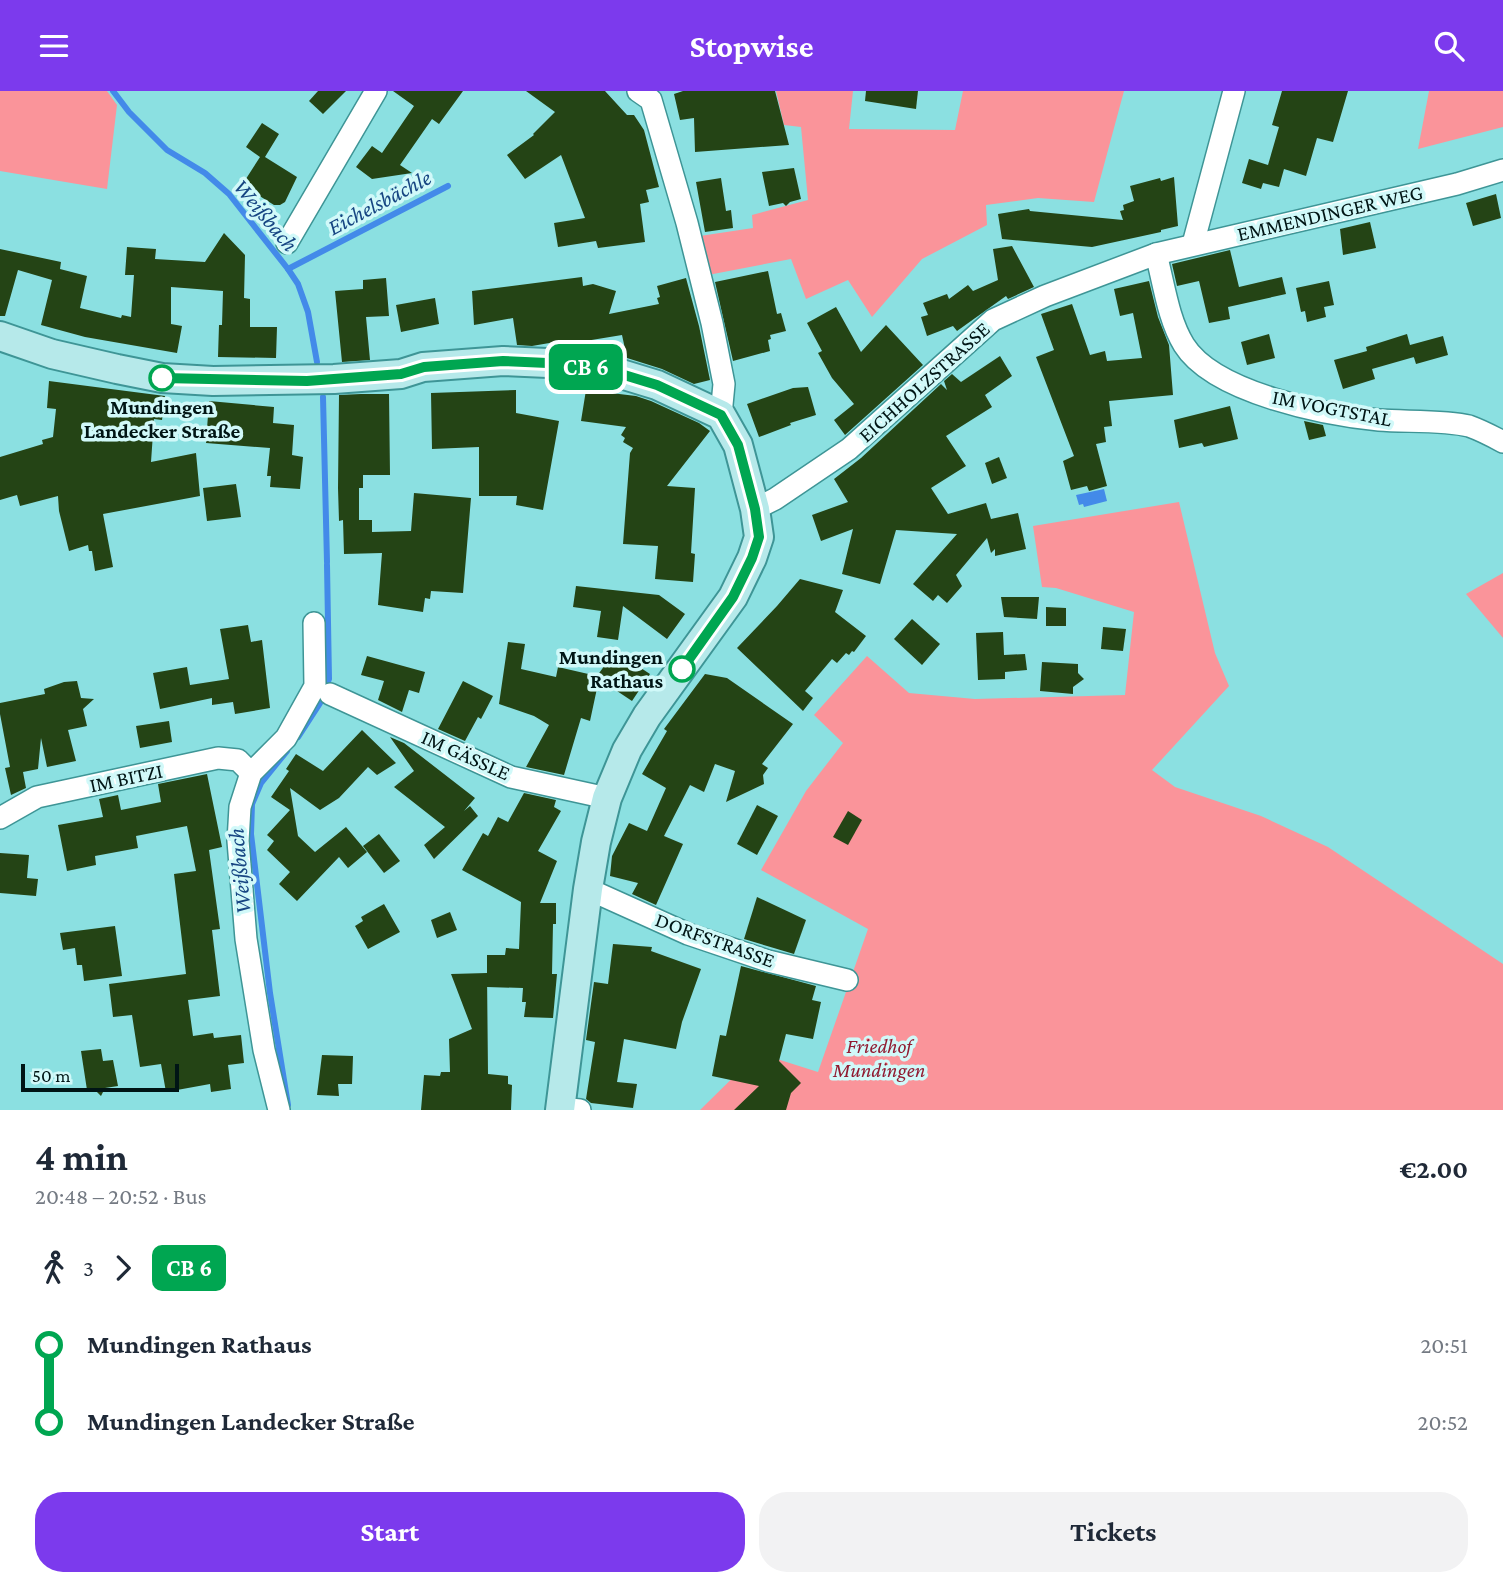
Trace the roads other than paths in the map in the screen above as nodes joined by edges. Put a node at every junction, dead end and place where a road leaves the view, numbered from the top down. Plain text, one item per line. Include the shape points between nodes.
1 (376, 91) edge
2 (1234, 91) edge
3 (649, 94) edge
4 (1503, 170) edge
5 (287, 243) dead end
6 (1193, 244) junction
7 (1156, 254) junction
8 (0, 336) edge
9 (721, 415) junction
10 (1503, 442) edge
11 (755, 509) junction
12 (314, 623) dead end
13 (330, 694) dead end
14 (251, 773) junction
15 (607, 798) junction
16 (0, 818) edge
17 (588, 889) junction
18 (847, 980) dead end
19 (567, 1109) edge
20 (279, 1110) edge

1 - 5 street
2 - 6 street
3 - 9 street via 712,323 724,384
4 - 6 street, EMMENDINGER WEG
6 - 7 street, EMMENDINGER WEG
7 - 10 street, IM VOGTSTAL via 1185,347 1227,381 1306,407 1376,419 1469,426
7 - 11 street, EICHHOLZSTRASSE via 993,320 849,449
8 - 9 street via 117,369 214,381 334,379 503,361 570,364 657,385
9 - 11 street via 738,445
11 - 15 street via 759,537 733,597 648,716 627,750
12 - 14 street via 315,686 286,737
13 - 15 street, IM GÄSSLE via 511,777
14 - 16 street, IM BITZI via 238,759 218,758 37,797
14 - 20 street via 240,807 242,896 264,1050
15 - 17 street
17 - 18 street, DORFSTRASSE via 688,934 768,961
17 - 19 street

